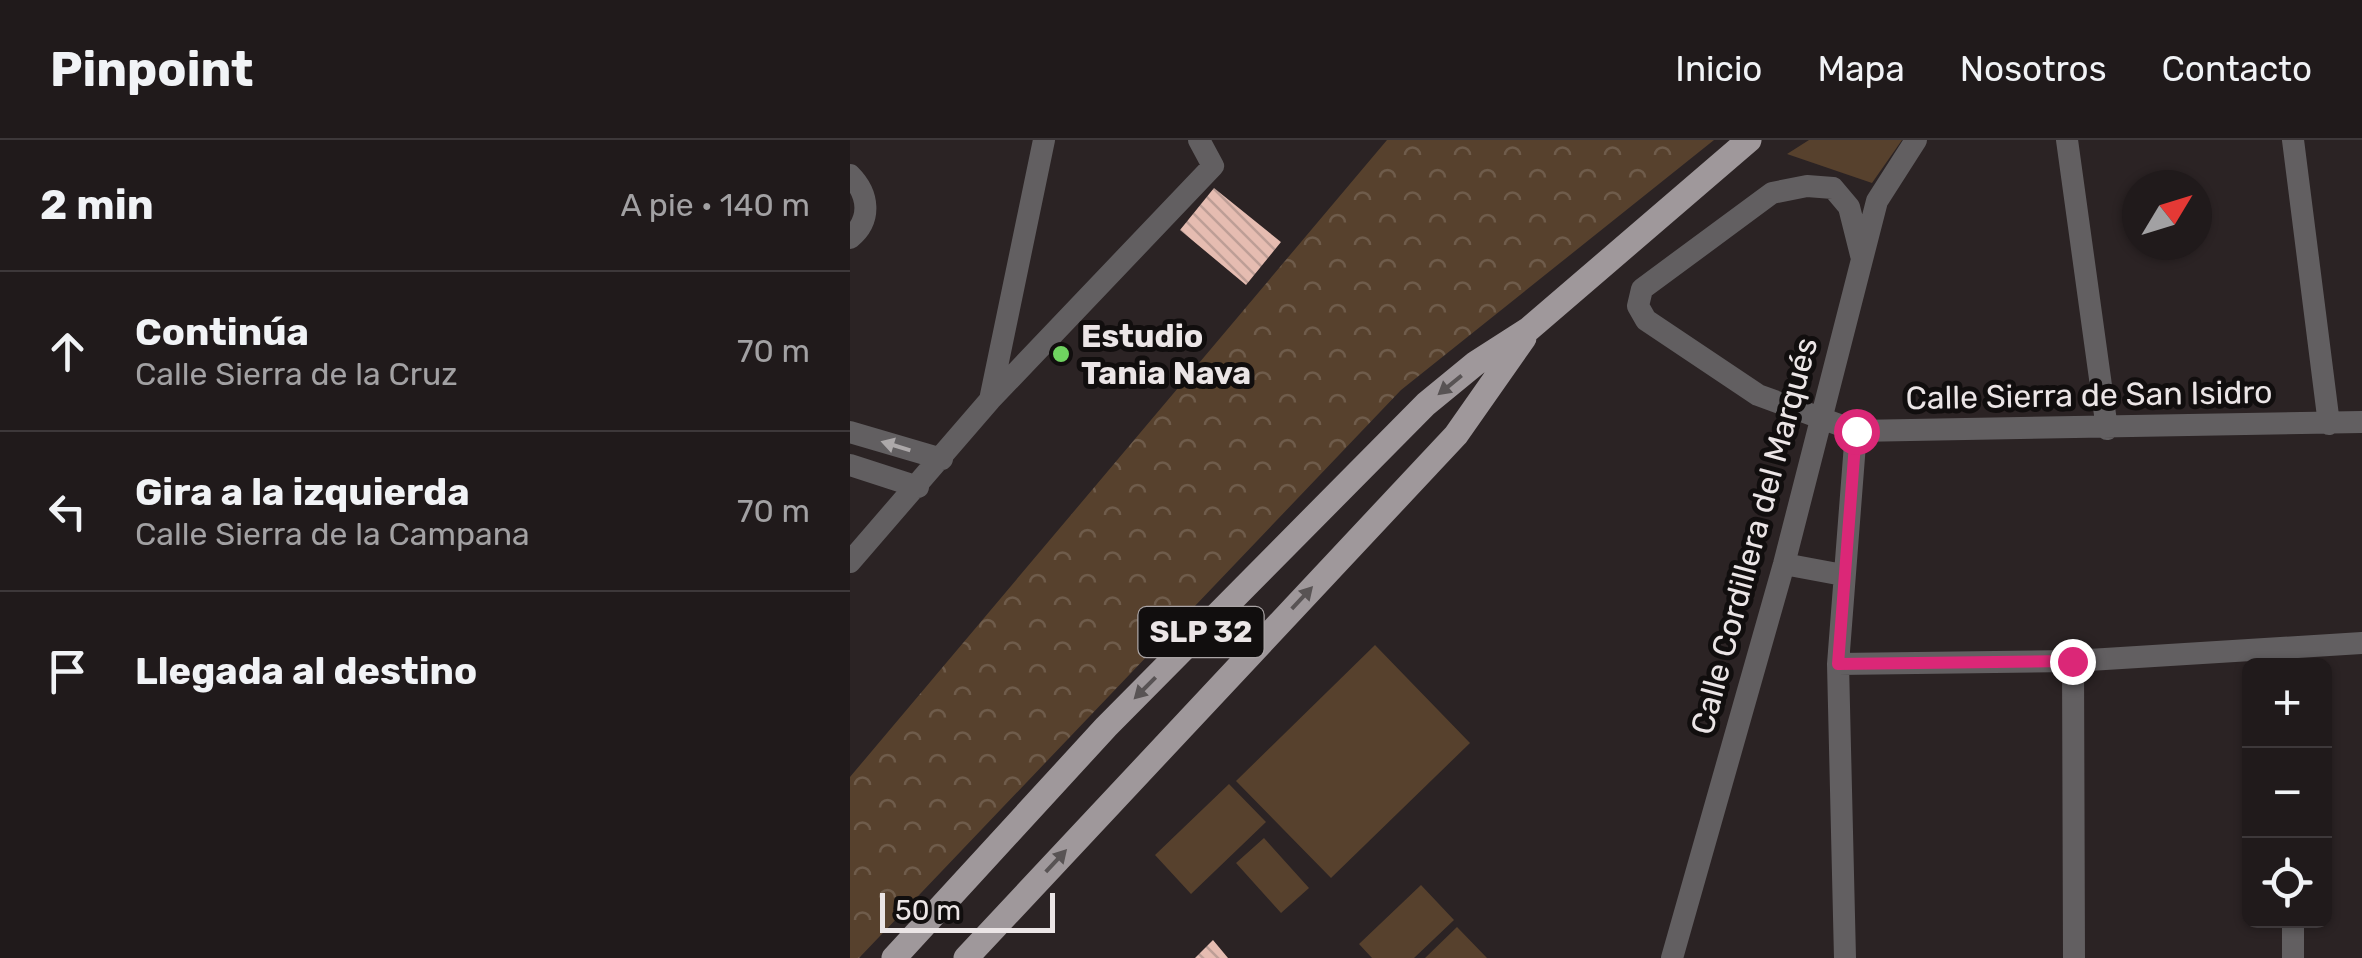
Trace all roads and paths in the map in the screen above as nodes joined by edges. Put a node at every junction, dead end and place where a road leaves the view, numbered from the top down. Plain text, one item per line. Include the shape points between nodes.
1 (1044, 140) edge
2 (1199, 140) edge
3 (1749, 140) edge
4 (1916, 140) edge
5 (2067, 140) edge
6 (2293, 140) edge
7 (850, 175) edge
8 (850, 238) edge
9 (1861, 255) junction
10 (1530, 329) junction
11 (990, 400) junction
12 (1819, 421) junction
13 (2362, 422) edge
14 (2329, 424) junction
15 (2107, 430) junction
16 (1856, 431) junction
17 (850, 432) edge
18 (942, 460) junction
19 (850, 466) edge
20 (918, 487) junction
21 (850, 562) edge
22 (1784, 564) junction
23 (1843, 575) junction
24 (2362, 644) edge
25 (2298, 657) edge
26 (2072, 661) junction
27 (1838, 664) junction
28 (2293, 928) edge
29 (894, 958) edge
30 (966, 958) edge
31 (1672, 958) edge
32 (1845, 958) edge
33 (2074, 958) edge
34 (2293, 958) edge

1 - 11 street
2 - 11 street via 1212,166
3 - 10 main road, SLP 32
4 - 9 street, Calle Cordillera del Marqués via 1877,200
5 - 15 street
6 - 14 street
7 - 8 street via 865,194 866,216
9 - 12 street, Calle Cordillera del Marqués
9 - 12 street, Calle Sierra de San Isidro via 1849,207 1832,188 1806,186 1772,192 1642,290 1638,306 1646,320 1758,395
10 -> 29 main road, SLP 32 via 1426,404 1106,727
30 -> 10 main road, SLP 32 via 1456,435
11 - 18 street
12 - 16 street, Calle Sierra de San Isidro
12 - 22 street, Calle Cordillera del Marqués
13 - 14 street, Calle Sierra de San Isidro
14 - 15 street, Calle Sierra de San Isidro
15 - 16 street, Calle Sierra de San Isidro
16 - 23 street
18 -> 17 street
18 - 20 street
19 - 20 street
20 - 21 street
22 - 23 street
22 - 31 street, Calle Cordillera del Marqués
23 - 27 street
24 - 25 street
25 - 26 street
26 - 27 street
26 - 33 street
27 - 32 street
28 - 34 street

